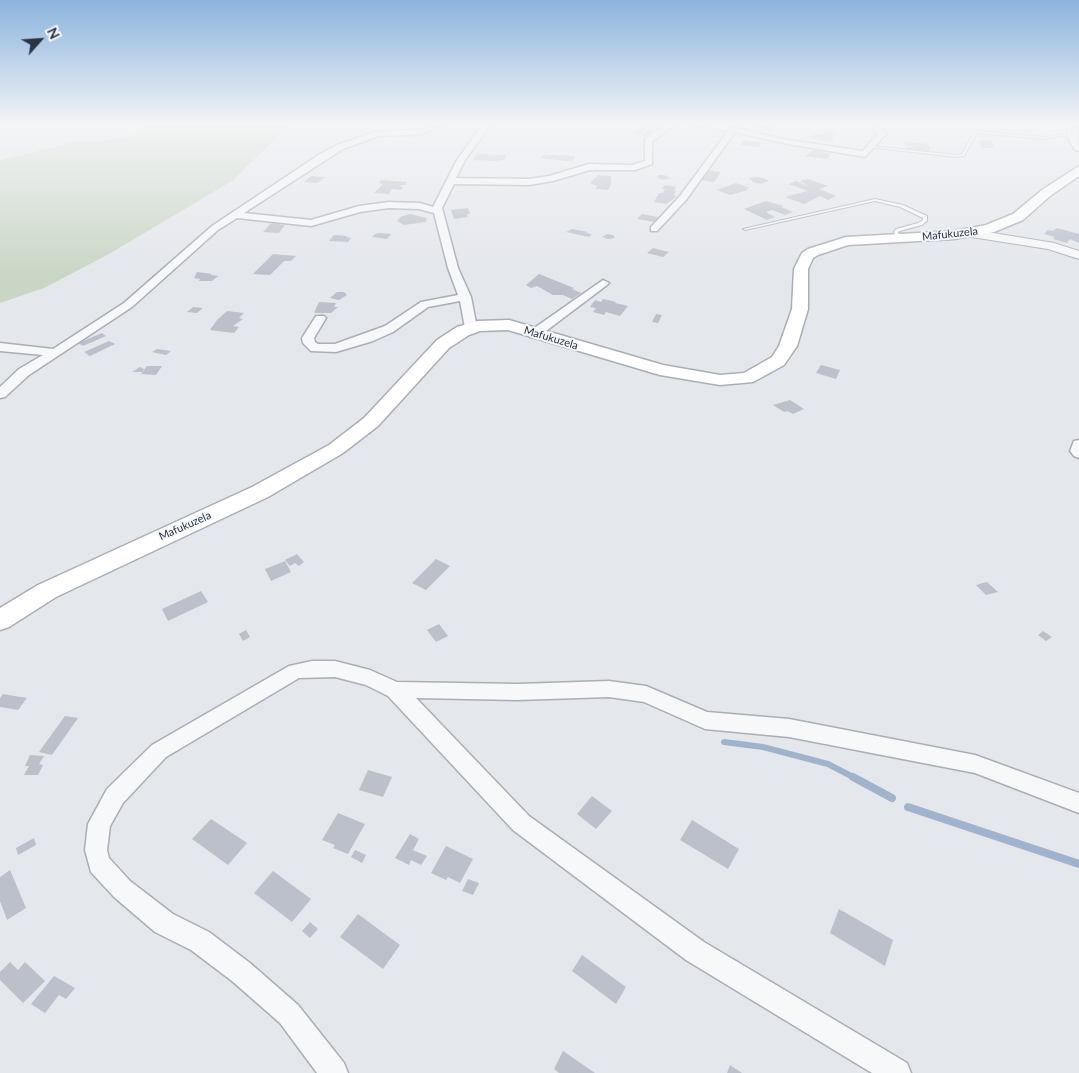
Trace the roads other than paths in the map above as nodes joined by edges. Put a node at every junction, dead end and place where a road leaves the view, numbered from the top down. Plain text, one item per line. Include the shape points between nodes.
1 (297, 174) edge
2 (454, 174) edge
3 (566, 174) edge
4 (699, 174) edge
5 (1073, 174) edge
6 (450, 181) junction
7 (437, 211) junction
8 (238, 214) junction
9 (654, 229) dead end
10 (745, 229) dead end
11 (969, 233) junction
12 (898, 238) junction
13 (1079, 255) edge
14 (603, 283) dead end
15 (465, 297) junction
16 (320, 318) dead end
17 (471, 328) junction
18 (534, 334) junction
19 (0, 347) edge
20 (55, 353) junction
21 (0, 394) edge
22 (1079, 444) edge
23 (1079, 453) edge
24 (0, 620) edge
25 (395, 690) junction
26 (1079, 803) edge
27 (334, 1073) edge
28 (896, 1073) edge

1 - 8 street
2 - 6 street
3 - 6 street via 529,182
4 - 9 street via 683,198
5 - 11 main road, Mafukuzela via 1018,218
6 - 7 street
7 - 8 street via 389,204 311,223
7 - 15 street
8 - 20 street via 215,228 128,305
10 - 12 lane via 874,200 901,206 925,217 920,224 898,230
11 - 12 main road, Mafukuzela
11 - 13 street via 1050,246
12 - 18 main road, Mafukuzela via 846,241 807,256 801,269 800,309 788,346 778,361 747,378 720,380 660,370
14 - 18 street
15 - 16 street via 425,304 389,329 336,348 315,348 309,343 308,338
15 - 17 street
17 - 18 main road, Mafukuzela via 509,325
17 - 24 main road, Mafukuzela via 453,335 443,344 371,422 306,468 47,591
19 - 20 street
20 - 21 street via 24,372
22 - 23 street
25 - 26 street via 518,692 609,689 646,694 705,720 789,728 975,764
25 - 27 street via 370,678 335,669 296,671 159,751 115,796 99,824 96,850 99,864 122,889 164,922 200,942 234,967 289,1014
25 - 28 street via 529,829 695,951

